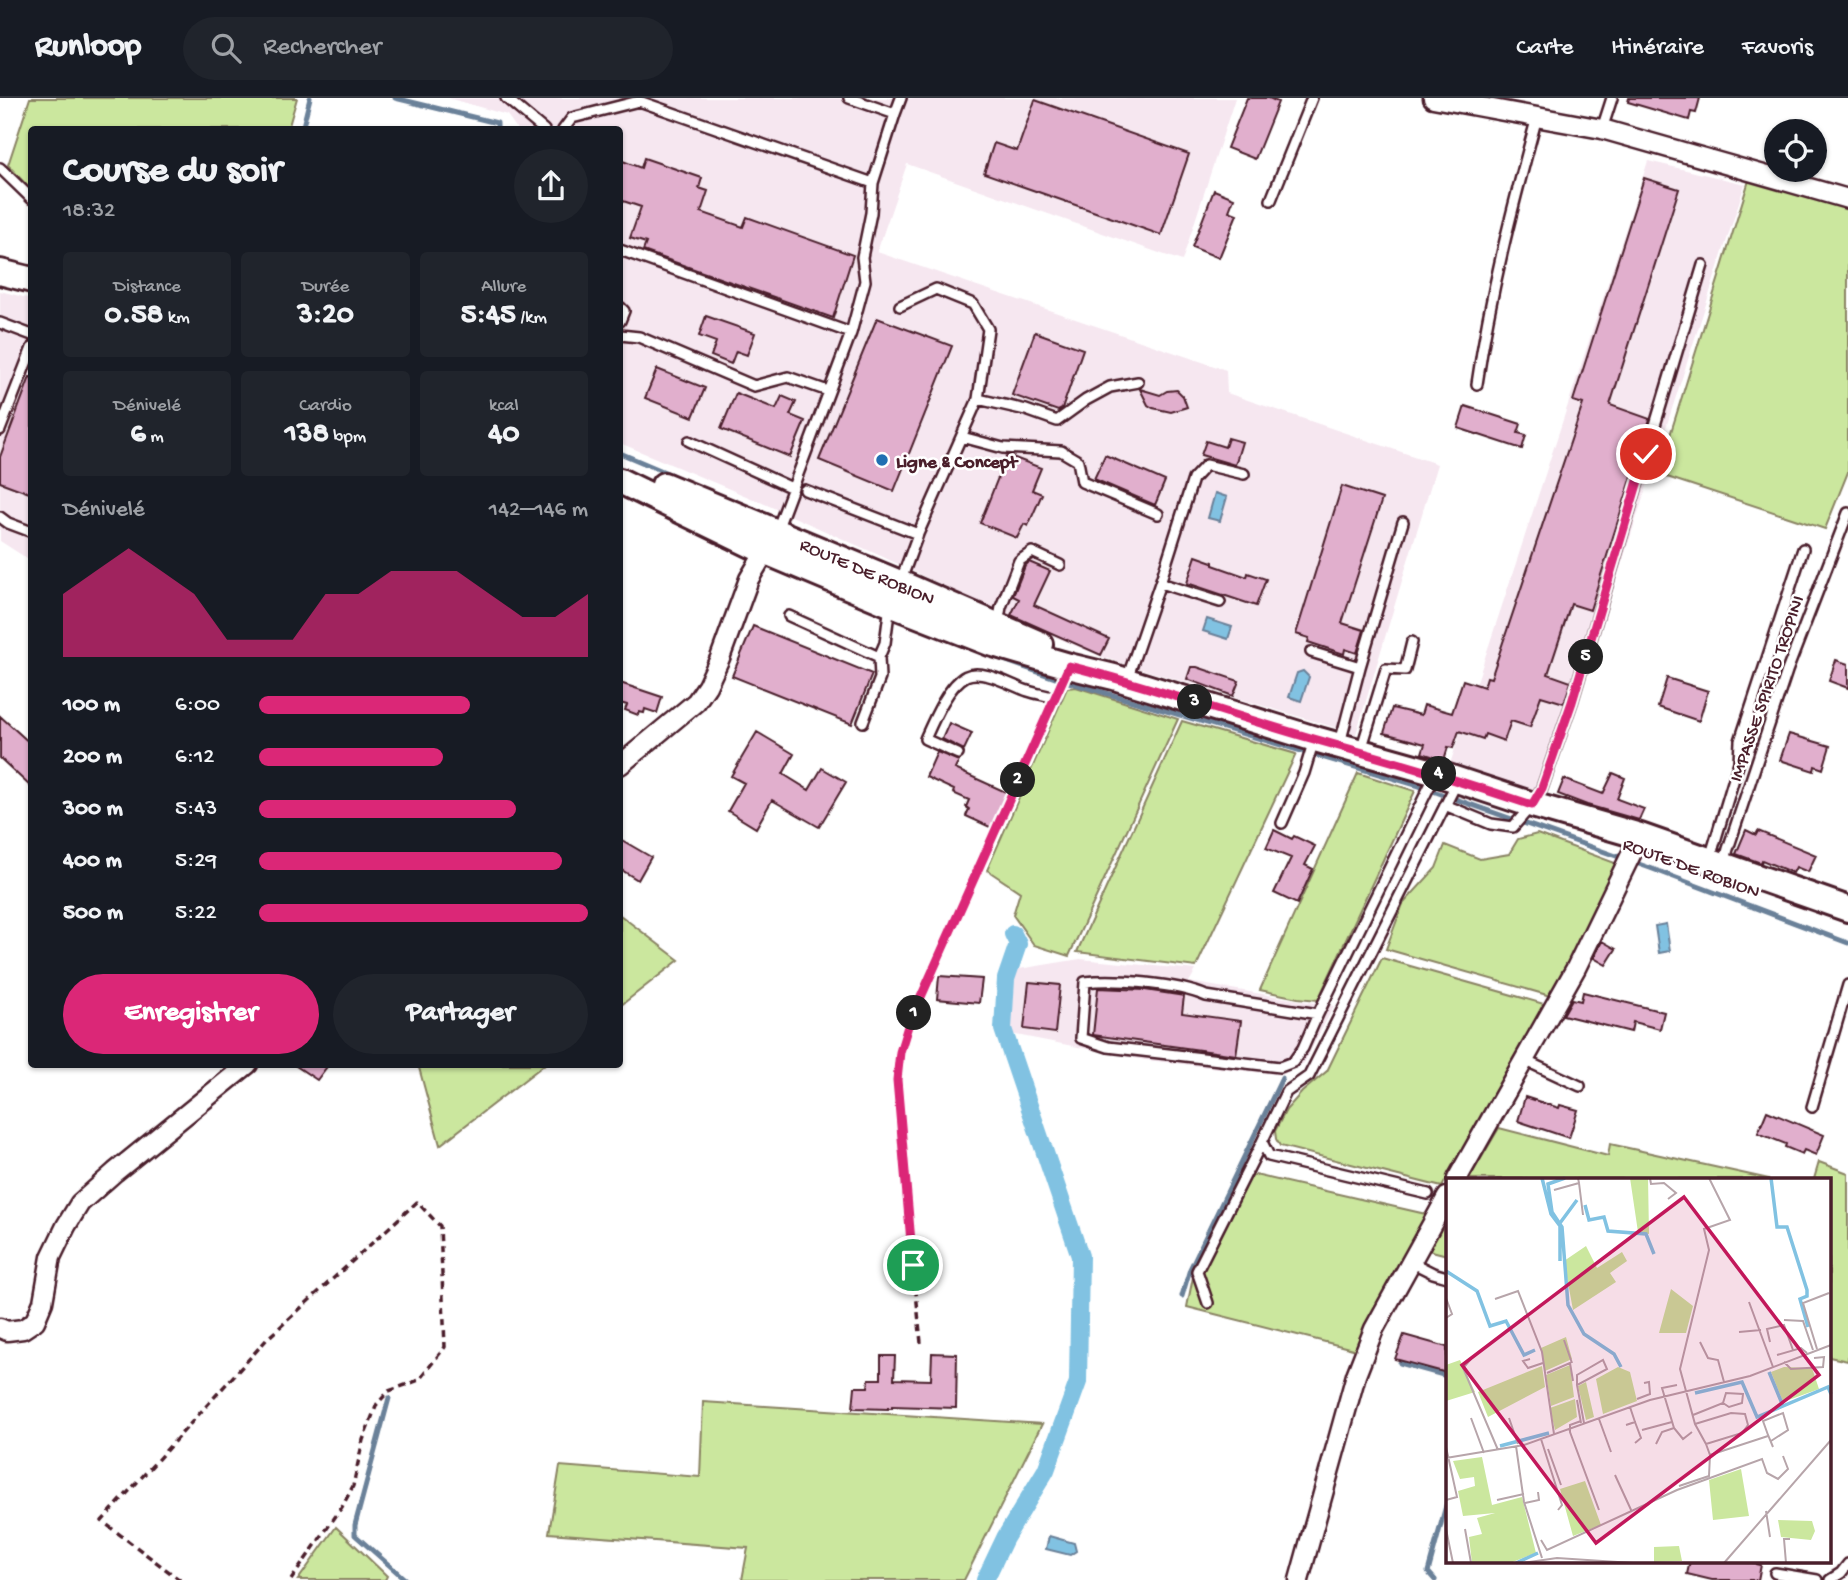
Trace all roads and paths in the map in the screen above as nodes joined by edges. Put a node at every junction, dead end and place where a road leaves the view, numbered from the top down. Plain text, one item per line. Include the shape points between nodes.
1 (506, 98) edge
2 (849, 98) edge
3 (901, 98) edge
4 (1312, 98) edge
5 (1433, 98) edge
6 (1612, 98) edge
7 (895, 114) junction
8 (1537, 117) junction
9 (539, 126) edge
10 (566, 126) edge
11 (1602, 129) junction
12 (0, 168) edge
13 (873, 183) junction
14 (28, 195) edge
15 (1848, 199) edge
16 (1272, 200) dead end
17 (623, 251) edge
18 (1703, 265) dead end
19 (0, 272) edge
20 (28, 279) edge
21 (900, 306) dead end
22 (0, 323) edge
23 (28, 331) edge
24 (851, 333) junction
25 (623, 335) edge
26 (28, 358) edge
27 (1138, 382) dead end
28 (1477, 384) dead end
29 (828, 391) junction
30 (978, 399) junction
31 (0, 430) edge
32 (962, 437) junction
33 (689, 441) dead end
34 (623, 470) edge
35 (1244, 474) dead end
36 (623, 482) edge
37 (792, 488) junction
38 (805, 490) dead end
39 (674, 508) junction
40 (1848, 513) edge
41 (1158, 514) dead end
42 (0, 517) edge
43 (1403, 522) dead end
44 (28, 530) edge
45 (749, 533) dead end
46 (918, 534) junction
47 (769, 541) junction
48 (1803, 549) dead end
49 (1060, 565) dead end
50 (1160, 583) junction
51 (895, 593) junction
52 (1220, 602) dead end
53 (789, 616) dead end
54 (997, 625) junction
55 (1412, 642) dead end
56 (1311, 652) dead end
57 (879, 657) junction
58 (1360, 667) junction
59 (1120, 679) junction
60 (1055, 698) joint
61 (863, 722) dead end
62 (1315, 739) junction
63 (1350, 748) junction
64 (958, 754) dead end
65 (623, 763) edge
66 (1446, 777) junction
67 (1445, 805) junction
68 (1534, 805) junction
69 (1282, 823) dead end
70 (1637, 841) junction
71 (1718, 867) junction
72 (1847, 913) edge
73 (1848, 985) edge
74 (1318, 1014) junction
75 (1524, 1060) junction
76 (243, 1068) edge
77 (1580, 1086) dead end
78 (1812, 1107) dead end
79 (1262, 1142) junction
80 (1458, 1178) edge
81 (1428, 1194) dead end
82 (1446, 1199) edge
83 (1410, 1262) junction
84 (1446, 1277) edge
85 (1208, 1303) dead end
86 (0, 1328) edge
87 (921, 1343) dead end
88 (1848, 1564) edge
89 (1775, 1573) dead end
90 (180, 1580) edge
91 (290, 1580) edge
92 (1299, 1580) edge
93 (1816, 1580) edge
94 (1830, 1580) edge

1 - 9 lane
2 - 7 lane
3 - 7 lane
4 - 16 lane
5 - 8 street
6 - 11 lane
7 - 13 lane
8 - 11 street
8 - 28 lane via 1510,216
10 - 13 lane via 572,118 639,101
11 - 15 street
12 - 14 lane
13 - 24 lane via 862,257 866,281
17 - 24 lane
18 - 68 lane via 1572,702
19 - 20 main road
21 - 30 lane via 936,289 973,304 988,329
22 - 23 lane
24 - 29 lane
25 - 29 lane via 639,337 754,386 788,377
26 - 31 lane
27 - 30 lane via 1110,387 1057,421
29 - 37 lane
30 - 32 lane
32 - 41 lane via 1003,448 1061,451 1078,461 1082,482
32 - 46 lane
33 - 37 lane
34 - 47 main road, ROUTE DE ROBION via 663,485
35 - 50 lane via 1206,465 1193,479
36 - 39 main road, ROUTE DE ROBION
37 - 47 lane
38 - 46 lane
39 - 45 lane via 705,514
39 - 47 main road, ROUTE DE ROBION
40 - 71 lane, IMPASSE SPIRITO TROPINI
42 - 44 lane
43 - 58 lane
46 - 51 lane
47 - 51 main road, ROUTE DE ROBION
47 - 51 main road, ROUTE DE ROBION via 852,563
47 - 65 street via 707,686 696,702
48 - 71 lane via 1740,741
49 - 54 lane via 1032,552 1019,561
50 - 52 lane
50 - 59 lane
51 - 54 main road, ROUTE DE ROBION
51 - 57 lane
51 - 59 main road, ROUTE DE ROBION via 990,643
53 - 57 lane
54 - 59 main road, ROUTE DE ROBION
55 - 63 lane via 1405,670 1386,669
56 - 58 lane
57 - 61 lane via 880,678
58 - 63 lane
59 - 62 main road, ROUTE DE ROBION
60 - 64 lane via 985,674 968,675 953,686 926,739
60 - 87 path via 900,1052 898,1109
62 - 63 main road, ROUTE DE ROBION
62 - 69 lane
63 - 66 main road, ROUTE DE ROBION
66 - 67 lane
66 - 68 main road, ROUTE DE ROBION
66 - 74 lane
67 - 68 lane via 1491,824 1513,827
67 - 79 lane via 1309,1076 1286,1092
68 - 70 main road, ROUTE DE ROBION
70 - 71 main road, ROUTE DE ROBION
70 - 75 street via 1576,968
71 - 72 main road, ROUTE DE ROBION
71 - 72 main road, ROUTE DE ROBION via 1793,902
73 - 78 lane
74 - 74 lane via 1192,990 1085,982 1081,1038 1108,1047 1280,1067 1293,1062
75 - 77 lane
75 - 80 street
76 - 86 street via 80,1203 51,1257 35,1321 23,1329
79 - 81 lane via 1269,1156
79 - 85 lane via 1198,1270
82 - 83 street
83 - 84 lane
83 - 92 street via 1374,1329 1356,1375
88 - 94 lane
89 - 93 lane
90 - 91 path via 102,1521 268,1338 417,1202 440,1226 445,1347 419,1380 388,1391 377,1404 353,1486

